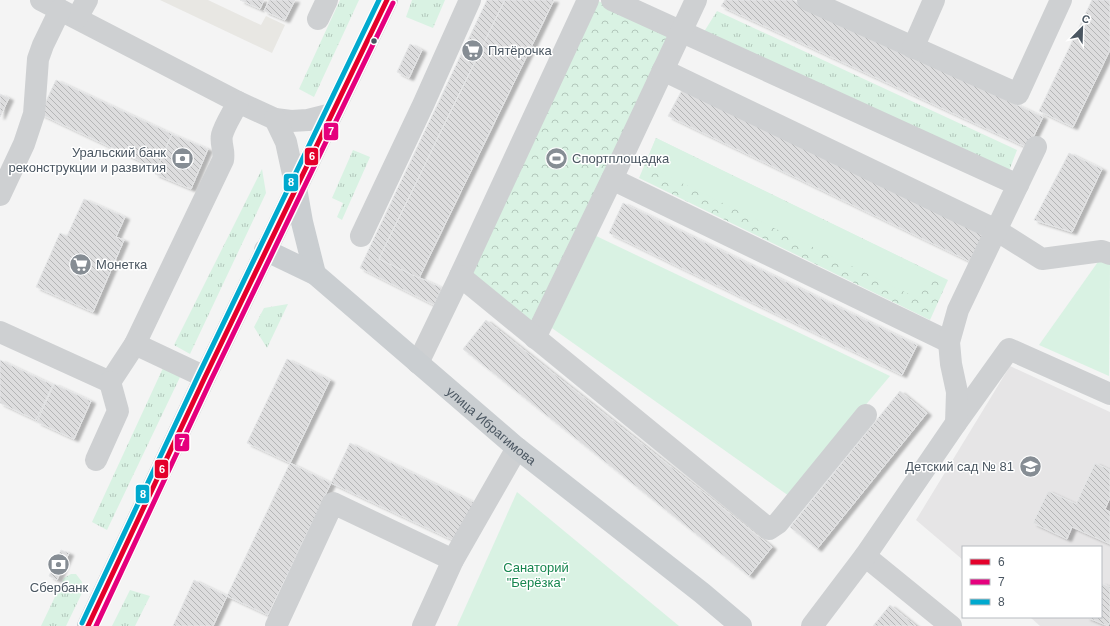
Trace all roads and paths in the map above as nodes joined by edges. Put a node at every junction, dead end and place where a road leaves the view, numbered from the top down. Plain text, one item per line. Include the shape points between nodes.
1 (387, 0) edge
2 (470, 0) edge
3 (588, 0) edge
4 (612, 0) edge
5 (696, 0) edge
6 (808, 0) edge
7 (934, 0) edge
8 (1061, 0) edge
9 (66, 7) edge
10 (681, 31) junction
11 (913, 48) junction
12 (663, 70) junction
13 (238, 102) junction
14 (332, 114) junction
15 (275, 119) junction
16 (1036, 147) dead end
17 (612, 179) junction
18 (1018, 185) junction
19 (296, 188) junction
20 (0, 195) edge
21 (996, 230) junction
22 (361, 236) dead end
23 (266, 250) junction
24 (1110, 254) edge
25 (315, 274) junction
26 (460, 276) junction
27 (0, 332) edge
28 (536, 338) junction
29 (949, 342) junction
30 (135, 344) junction
31 (418, 363) junction
32 (205, 377) junction
33 (110, 382) junction
34 (1110, 394) edge
35 (866, 415) dead end
36 (956, 423) junction
37 (517, 448) junction
38 (96, 460) dead end
39 (864, 556) junction
40 (453, 560) junction
41 (819, 623) edge
42 (88, 626) edge
43 (276, 626) edge
44 (423, 626) edge
45 (741, 626) edge
46 (951, 626) edge

1 - 14 main road
2 - 22 street
3 - 26 street
4 - 10 street
5 - 10 street
6 - 11 street
7 - 11 street
8 - 11 street via 1018,94
9 - 13 street
9 - 20 street via 43,45 38,59 32,122
10 - 12 street
10 - 18 street
12 - 17 street
12 - 21 street
13 - 15 street
13 - 30 street via 222,135 223,160
14 - 15 street via 308,120
14 - 19 main road
15 - 19 street via 286,142
16 - 18 street
17 - 28 street
17 - 29 street
18 - 21 street
19 - 23 main road
19 - 25 main road
21 - 24 street via 1042,259 1102,251
21 - 29 street via 958,310
23 - 25 main road, улица Ибрагимова
23 - 32 main road
25 - 31 main road, улица Ибрагимова
26 - 28 street
26 - 31 street
27 - 33 street
28 - 35 street via 769,529 778,524
29 - 36 street via 957,392
30 - 32 street
30 - 33 street
31 - 37 main road, улица Ибрагимова
32 - 42 main road
33 - 38 street via 118,411
34 - 36 street via 1009,349
36 - 39 street
37 - 40 street
37 - 45 main road, улица Ибрагимова
39 - 41 street
39 - 46 street
40 - 43 street via 333,503
40 - 44 street

